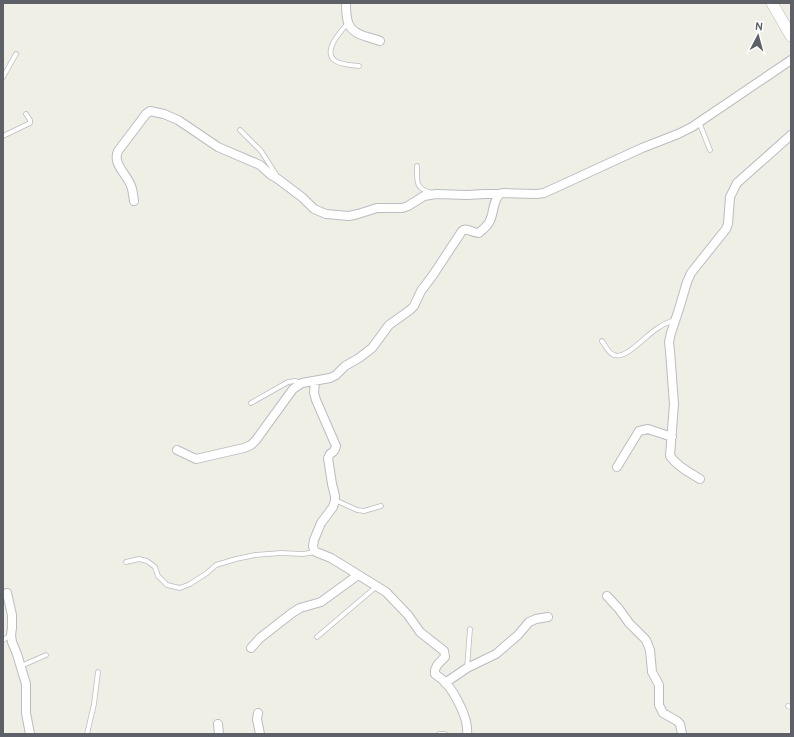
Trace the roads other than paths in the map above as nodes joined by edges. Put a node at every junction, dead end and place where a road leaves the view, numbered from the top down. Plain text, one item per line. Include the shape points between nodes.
1 (346, 3) edge
2 (772, 3) edge
3 (348, 23) junction
4 (791, 36) edge
5 (380, 41) dead end
6 (16, 54) dead end
7 (791, 60) edge
8 (359, 66) dead end
9 (3, 77) edge
10 (26, 114) dead end
11 (698, 122) junction
12 (240, 130) dead end
13 (791, 135) edge
14 (3, 136) edge
15 (710, 150) dead end
16 (417, 166) dead end
17 (278, 179) junction
18 (436, 194) junction
19 (500, 194) junction
20 (134, 202) dead end
21 (675, 320) junction
22 (602, 341) dead end
23 (315, 381) junction
24 (302, 384) junction
25 (251, 403) dead end
26 (672, 437) junction
27 (177, 450) dead end
28 (617, 467) dead end
29 (700, 479) dead end
30 (335, 500) junction
31 (381, 506) dead end
32 (316, 552) junction
33 (126, 562) dead end
34 (358, 575) junction
35 (377, 586) junction
36 (7, 593) dead end
37 (607, 596) dead end
38 (548, 617) dead end
39 (470, 629) dead end
40 (11, 635) junction
41 (317, 637) dead end
42 (3, 640) edge
43 (250, 648) dead end
44 (46, 655) dead end
45 (21, 666) junction
46 (467, 668) junction
47 (98, 672) dead end
48 (446, 683) junction
49 (258, 713) dead end
50 (218, 724) dead end
51 (30, 734) edge
52 (87, 734) edge
53 (220, 734) edge
54 (260, 734) edge
55 (439, 734) edge
56 (446, 734) edge
57 (467, 734) edge
58 (682, 734) edge

1 - 3 street
2 - 4 main road
3 - 5 street via 357,33
3 - 8 lane via 334,40 331,53 337,62
6 - 9 lane
7 - 11 street
10 - 14 lane via 30,123
11 - 15 lane
11 - 19 street via 678,134 544,193
12 - 17 lane via 261,151
13 - 21 street via 736,183 730,197 728,224 691,273
16 - 18 lane via 419,186
17 - 18 street via 314,209 326,214 348,216 377,208 402,208 424,196
17 - 20 street via 256,163 218,147 178,120 150,111 116,156 117,163 131,186
18 - 19 street
19 - 23 street via 488,224 479,233 465,229 462,231 421,291 414,306 389,324 372,348 359,358 336,375
21 - 22 lane via 658,328 626,354 614,355
21 - 26 street via 669,342 674,404
23 - 24 street
23 - 30 street via 316,400 336,446 328,458
24 - 25 lane via 288,382
24 - 27 street via 293,389 251,445 196,459
26 - 28 street via 648,430 640,431
26 - 29 street via 670,456
30 - 31 lane via 364,511
30 - 32 street via 314,540 312,546
32 - 33 lane via 255,555 236,559 216,565 190,584 180,588 167,585 158,576 155,567 147,561 139,559
32 - 34 street
34 - 35 street
34 - 43 street via 321,602 292,613
35 - 41 lane
35 - 48 street via 394,599 420,632 444,651 445,657 436,667 435,674
36 - 40 street via 12,615
37 - 58 street via 646,640 650,650 652,672 659,685 659,705 663,713 680,724
38 - 46 street via 529,622 496,654
39 - 46 lane
40 - 42 lane
40 - 45 street
44 - 45 lane
45 - 51 street via 26,684 26,713
46 - 48 street
47 - 52 lane
48 - 57 street via 464,716
49 - 54 street
50 - 53 street
55 - 56 lane

